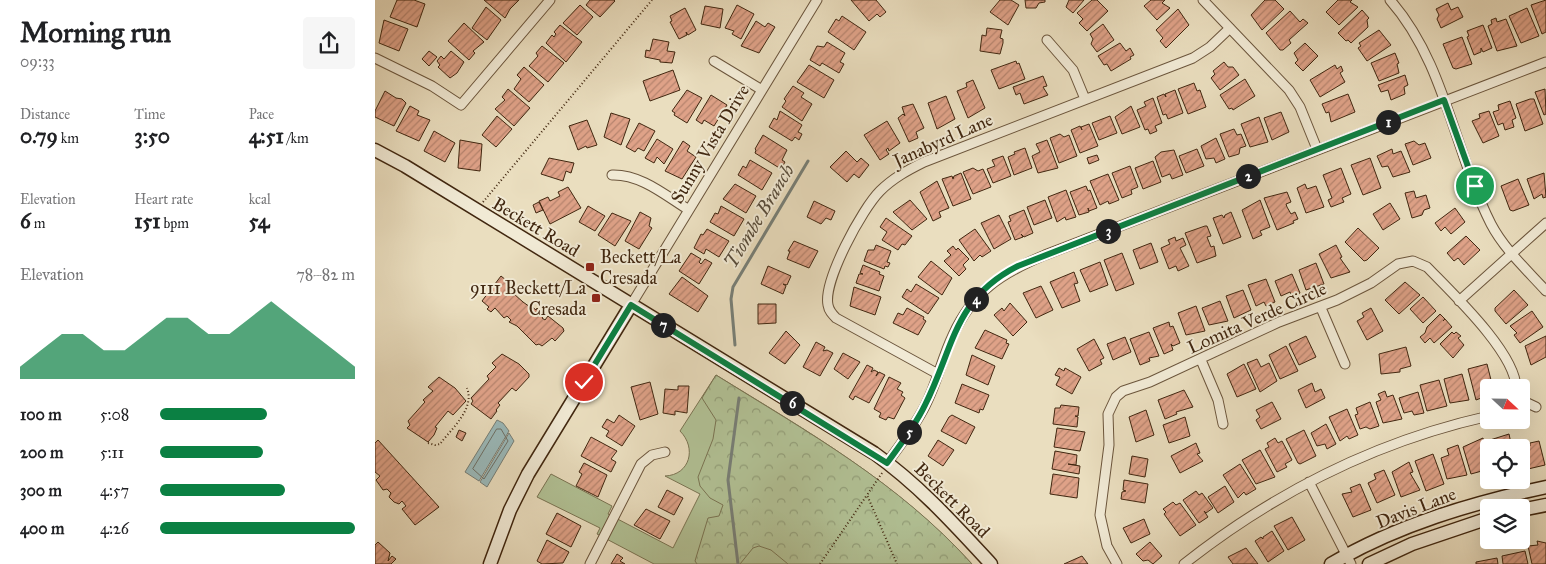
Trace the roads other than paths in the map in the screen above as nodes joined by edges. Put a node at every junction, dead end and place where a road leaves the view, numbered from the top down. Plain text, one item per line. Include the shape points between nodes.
1 (550, 0) edge
2 (817, 0) edge
3 (1203, 0) edge
4 (1390, 0) edge
5 (1230, 28) junction
6 (1047, 40) dead end
7 (375, 58) edge
8 (714, 61) dead end
9 (1546, 62) edge
10 (762, 90) junction
11 (1085, 99) junction
12 (1444, 100) junction
13 (1317, 149) junction
14 (375, 150) edge
15 (612, 175) dead end
16 (689, 210) junction
17 (1546, 223) edge
18 (1511, 253) junction
19 (1546, 291) edge
20 (1459, 301) junction
21 (631, 305) junction
22 (1321, 308) junction
23 (1201, 360) junction
24 (1345, 364) dead end
25 (938, 374) junction
26 (1516, 379) edge
27 (1530, 404) edge
28 (1536, 407) dead end
29 (1480, 418) edge
30 (1223, 424) dead end
31 (665, 452) dead end
32 (887, 463) junction
33 (1309, 482) junction
34 (1546, 487) edge
35 (1546, 505) edge
36 (1530, 508) edge
37 (1480, 521) edge
38 (1349, 559) edge
39 (490, 564) edge
40 (590, 564) edge
41 (991, 564) edge
42 (1117, 564) edge
43 (1184, 564) edge
44 (1331, 564) edge
45 (1369, 564) edge

1 - 7 street via 461,105 432,86
2 - 10 street, Sunny Vista Drive
3 - 5 street
4 - 12 street via 1418,38
5 - 11 street, Janabyrd Lane via 1193,58
5 - 13 street via 1289,90 1300,107
6 - 11 street via 1073,70
8 - 10 street
9 - 12 street
10 - 16 street, Sunny Vista Drive
11 - 25 street, Janabyrd Lane via 911,168 879,192 854,227 829,293 827,304 830,312 842,322
12 - 13 street
12 - 18 street via 1490,222
13 - 25 street via 1008,271 967,310
14 - 21 street, Beckett Road
15 - 16 street via 638,179
16 - 21 street, Sunny Vista Drive
17 - 18 street
18 - 19 street
18 - 20 street
20 - 22 street, Lomita Verde Circle via 1427,267 1409,261
20 - 26 street, Lomita Verde Circle via 1505,355
21 - 32 street, Beckett Road
21 - 39 street via 528,474 510,510
22 - 23 street, Lomita Verde Circle via 1279,322
22 - 24 street
23 - 30 street via 1218,400
23 - 42 street, Lomita Verde Circle via 1119,393 1110,406 1109,445 1100,515 1107,546
25 - 32 street via 920,416
27 - 28 street
29 - 33 street via 1406,439
31 - 40 street via 652,455 641,464
32 - 41 street, Beckett Road via 931,499
33 - 38 street
33 - 43 street via 1259,509
34 - 38 street, Davis Lane via 1445,513
35 - 36 street
37 - 45 street, Davis Lane via 1421,540
38 - 44 street, Davis Lane

